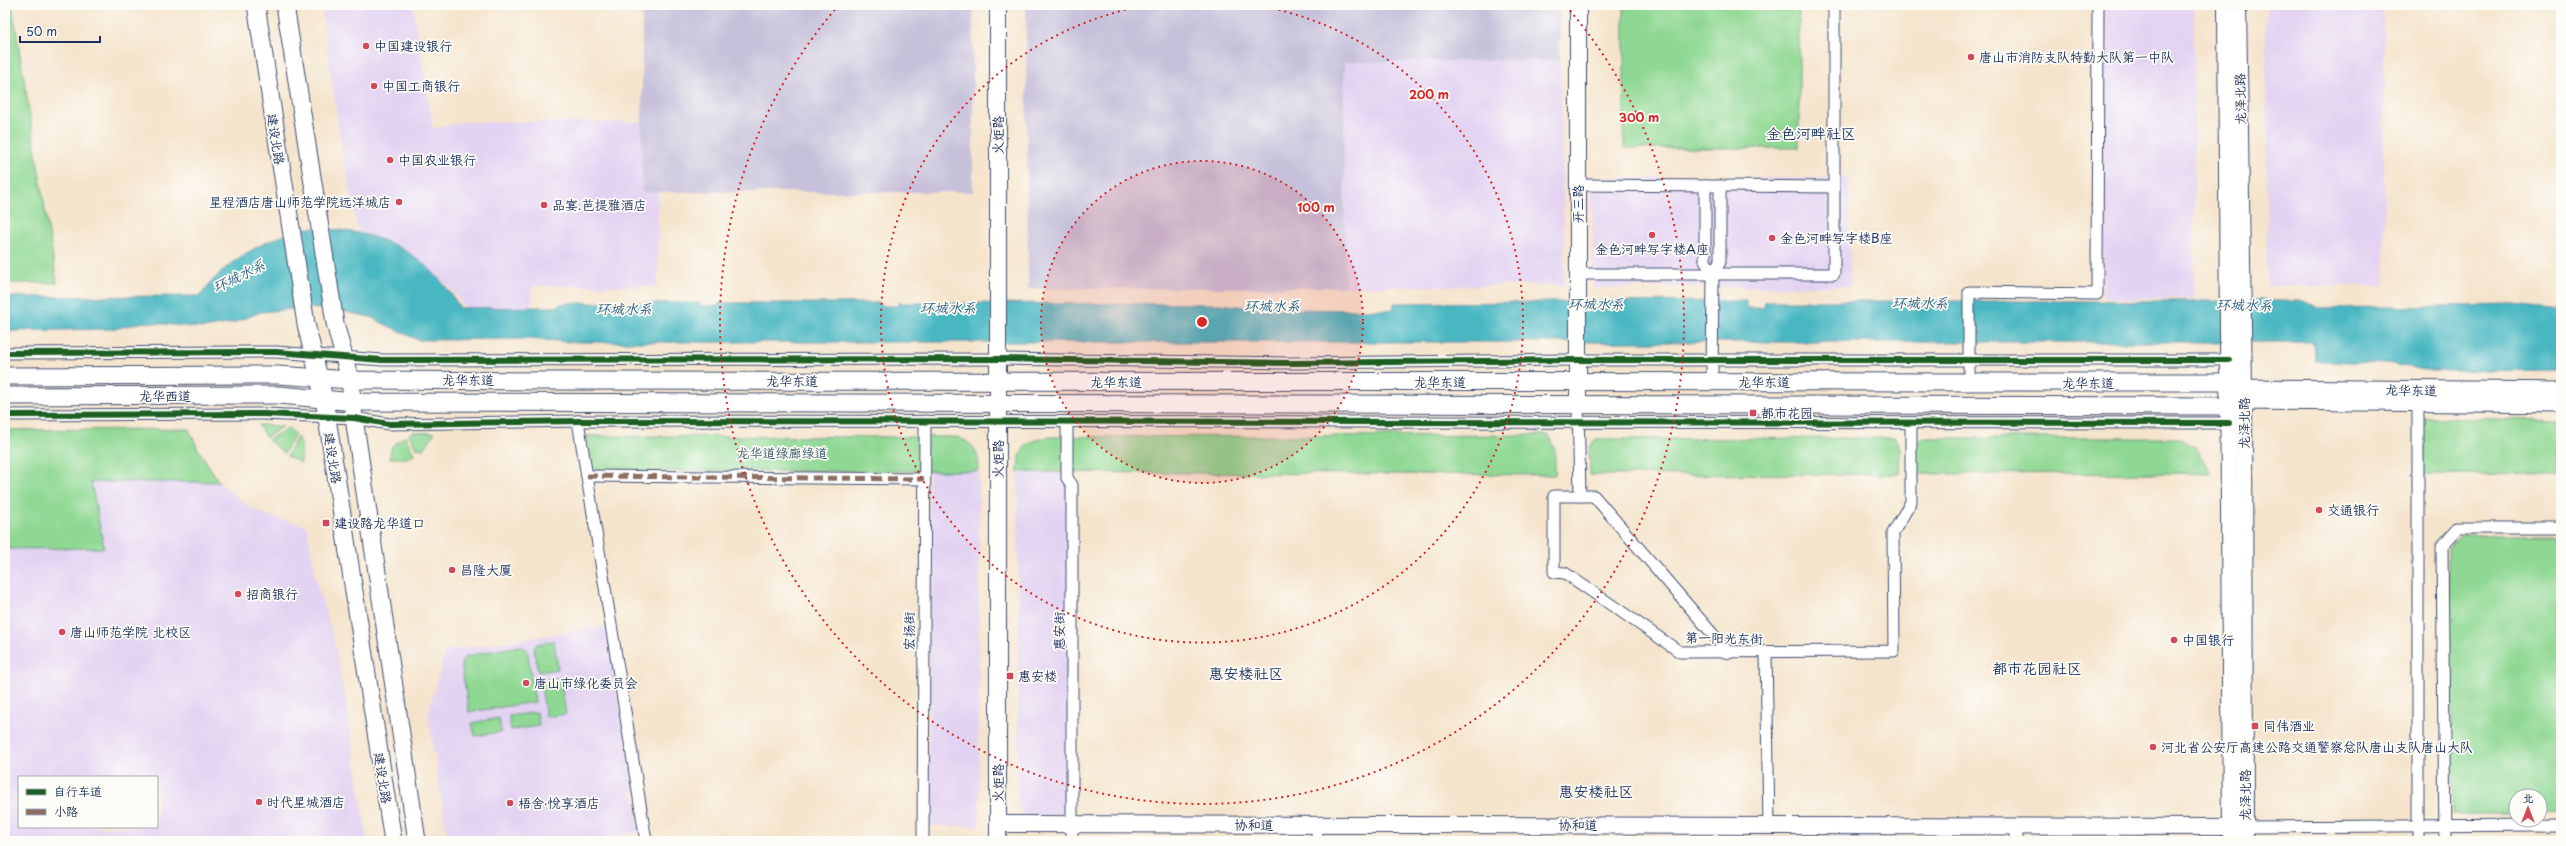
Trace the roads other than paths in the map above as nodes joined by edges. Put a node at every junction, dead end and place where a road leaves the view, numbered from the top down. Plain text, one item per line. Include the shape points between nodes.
1 (256, 5) edge
2 (285, 5) edge
3 (998, 5) edge
4 (1578, 5) edge
5 (1834, 5) edge
6 (2098, 5) edge
7 (2226, 5) edge
8 (2238, 5) edge
9 (1578, 185) junction
10 (1705, 186) junction
11 (1720, 186) junction
12 (1833, 186) junction
13 (1579, 274) junction
14 (1713, 274) junction
15 (2236, 293) junction
16 (998, 351) junction
17 (2234, 351) junction
18 (1578, 352) junction
19 (5, 353) edge
20 (314, 355) junction
21 (344, 357) junction
22 (1969, 359) junction
23 (1712, 360) junction
24 (5, 376) edge
25 (319, 376) junction
26 (350, 380) junction
27 (998, 382) junction
28 (1578, 382) junction
29 (1712, 382) junction
30 (2228, 382) junction
31 (1969, 383) junction
32 (2561, 391) edge
33 (5, 396) edge
34 (2239, 398) junction
35 (324, 399) junction
36 (1578, 403) junction
37 (2418, 403) junction
38 (2561, 404) edge
39 (354, 410) junction
40 (998, 413) junction
41 (5, 415) edge
42 (327, 416) junction
43 (578, 421) junction
44 (925, 422) junction
45 (1067, 422) junction
46 (1579, 422) junction
47 (1911, 423) junction
48 (2230, 423) junction
49 (587, 476) junction
50 (924, 479) junction
51 (1580, 496) junction
52 (2561, 528) edge
53 (1766, 652) junction
54 (1729, 653) junction
55 (998, 824) junction
56 (1072, 824) junction
57 (1317, 825) junction
58 (2561, 825) edge
59 (1769, 826) junction
60 (2445, 826) junction
61 (2418, 827) junction
62 (2016, 834) edge
63 (2238, 834) edge
64 (392, 841) edge
65 (417, 841) edge
66 (646, 841) edge
67 (923, 841) edge
68 (998, 841) edge
69 (1072, 841) edge
70 (1317, 841) edge
71 (2418, 841) edge
72 (2445, 841) edge

1 - 20 main road, 建设北路 via 306,324
2 - 21 main road, 建设北路 via 320,214 335,323
3 - 16 street, 火炬路
4 - 9 street, 开三路
5 - 12 street
6 - 22 street via 2097,294 1969,292
7 - 15 street, 龙泽北路
8 - 15 street, 龙泽北路
9 - 10 street
9 - 13 street, 开三路
10 - 11 street
10 - 14 street via 1705,261
11 - 12 street
11 - 14 street via 1720,262
12 - 14 street via 1834,274
13 - 14 street
13 - 18 street, 开三路
14 - 23 street
15 - 17 street, 龙泽北路
16 - 18 street via 1292,363
16 - 21 street via 382,360
16 - 27 street, 火炬路
17 - 22 street
17 - 30 street, 龙泽北路
17 - 34 street, 龙泽北路
18 - 23 street
18 - 28 street, 开三路
19 - 20 street via 276,352
20 - 21 street
20 - 25 main road, 建设北路
21 - 26 main road, 建设北路
22 - 23 street
22 - 31 street
23 - 29 street
24 - 25 main road, 龙华西道
25 - 26 main road, 龙华东道
25 - 35 main road, 建设北路
26 - 27 main road, 龙华东道
26 - 39 main road, 建设北路
27 - 28 main road, 龙华东道
27 - 40 street, 火炬路
28 - 29 main road, 龙华东道
28 - 36 street, 开三路
29 - 31 main road, 龙华东道
30 - 31 main road, 龙华东道
30 - 34 main road, 龙华东道
32 - 34 main road, 龙华东道
33 - 35 main road, 龙华西道 via 280,395
34 - 36 main road, 龙华东道
34 - 37 main road, 龙华东道
34 - 48 street, 龙泽北路
34 - 63 street, 龙泽北路
35 - 39 main road, 龙华东道
35 - 42 main road, 建设北路
36 - 40 main road, 龙华东道
36 - 46 street
37 - 38 main road, 龙华东道
37 - 61 street
39 - 40 main road, 龙华东道
39 - 42 street
39 - 43 street via 389,424
39 - 65 main road, 建设北路
40 - 44 street
40 - 45 street
40 - 55 street, 火炬路
41 - 42 street
42 - 64 main road, 建设北路
43 - 44 street
43 - 49 street
44 - 50 street, 宏扬街
45 - 46 street
45 - 56 street, 惠安街 via 1067,478 1072,485
46 - 47 street
46 - 51 street
47 - 48 street
47 - 53 street, 第一阳光东街 via 1912,502 1893,533 1894,651
48 - 63 street, 龙泽北路
49 - 50 street
49 - 66 street
50 - 67 street, 宏扬街
51 - 54 street via 1594,496
51 - 54 street, 第一阳光东街 via 1554,496 1554,572 1565,573 1680,652
52 - 60 street via 2458,528 2442,546
53 - 54 street, 第一阳光东街
53 - 59 street
55 - 56 street, 协和道
55 - 68 street, 火炬路
56 - 57 street, 协和道
56 - 69 street, 惠安街
57 - 59 street, 协和道
57 - 70 street
58 - 60 street
59 - 62 street, 协和道
60 - 61 street
60 - 72 street
61 - 63 street
61 - 71 street
62 - 63 street, 协和道

